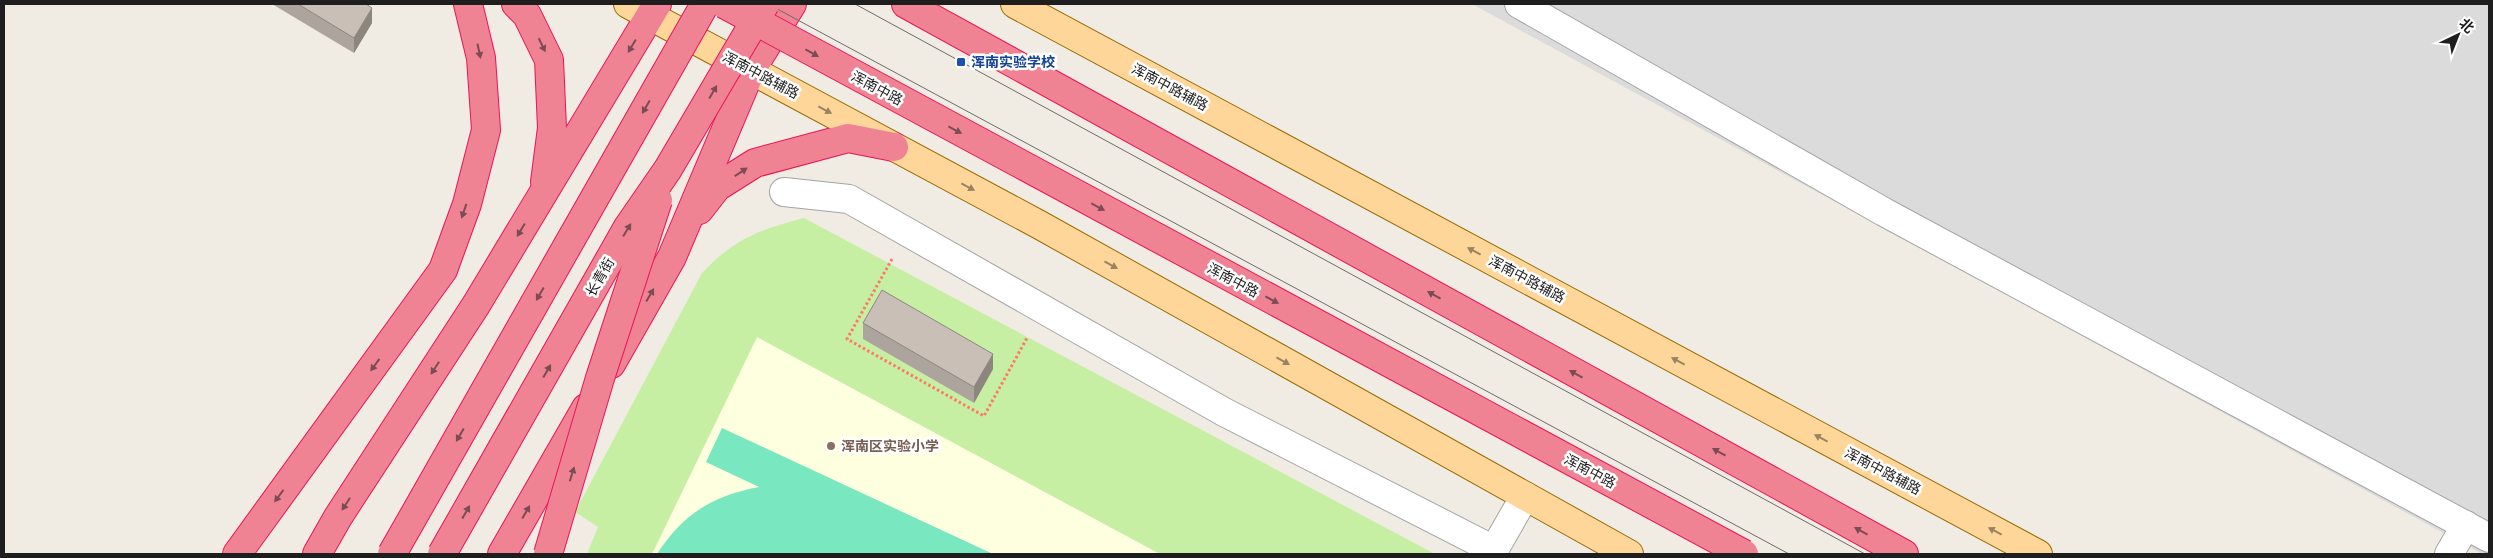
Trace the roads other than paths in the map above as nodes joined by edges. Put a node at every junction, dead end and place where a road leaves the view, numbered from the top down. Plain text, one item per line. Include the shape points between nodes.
1 (468, 4) edge
2 (516, 4) edge
3 (705, 4) edge
4 (724, 4) edge
5 (765, 4) edge
6 (792, 4) edge
7 (906, 4) edge
8 (1015, 4) edge
9 (1030, 4) edge
10 (1519, 4) edge
11 (645, 8) edge
12 (1057, 27) junction
13 (750, 70) junction
14 (894, 147) junction
15 (668, 169) junction
16 (784, 192) dead end
17 (543, 194) junction
18 (683, 231) junction
19 (1525, 496) junction
20 (2466, 525) junction
21 (2489, 538) edge
22 (1496, 553) edge
23 (236, 554) edge
24 (317, 554) edge
25 (392, 554) edge
26 (442, 554) edge
27 (502, 554) edge
28 (548, 554) edge
29 (1629, 554) edge
30 (1744, 554) edge
31 (1904, 554) edge
32 (2038, 554) edge
33 (2448, 554) edge

1 -> 23 highway via 481,58 486,130 467,204 443,270
2 -> 17 highway via 527,16 549,60 552,128
3 -> 25 highway, bridge
4 -> 30 highway, 浑南中路, bridge
15 -> 5 highway, 长青街, bridge
6 - 13 highway
31 -> 7 highway
8 - 12 main road, 浑南中路辅路
9 - 12 main road
10 - 20 street via 1884,212
11 - 13 main road, 浑南中路辅路
11 -> 17 highway
32 -> 12 main road, 浑南中路辅路
13 -> 14 main road, 浑南中路辅路
13 - 18 highway
18 -> 14 highway via 716,187 755,163 848,138
14 -> 19 main road, 浑南中路辅路
26 -> 15 highway, 长青街, bridge via 628,227
28 -> 15 highway, bridge via 600,378
16 - 22 street via 849,199 1224,412
17 -> 24 highway
27 -> 18 highway via 672,257
19 - 22 street
19 - 29 main road, 浑南中路辅路
20 - 21 street
20 - 33 street

